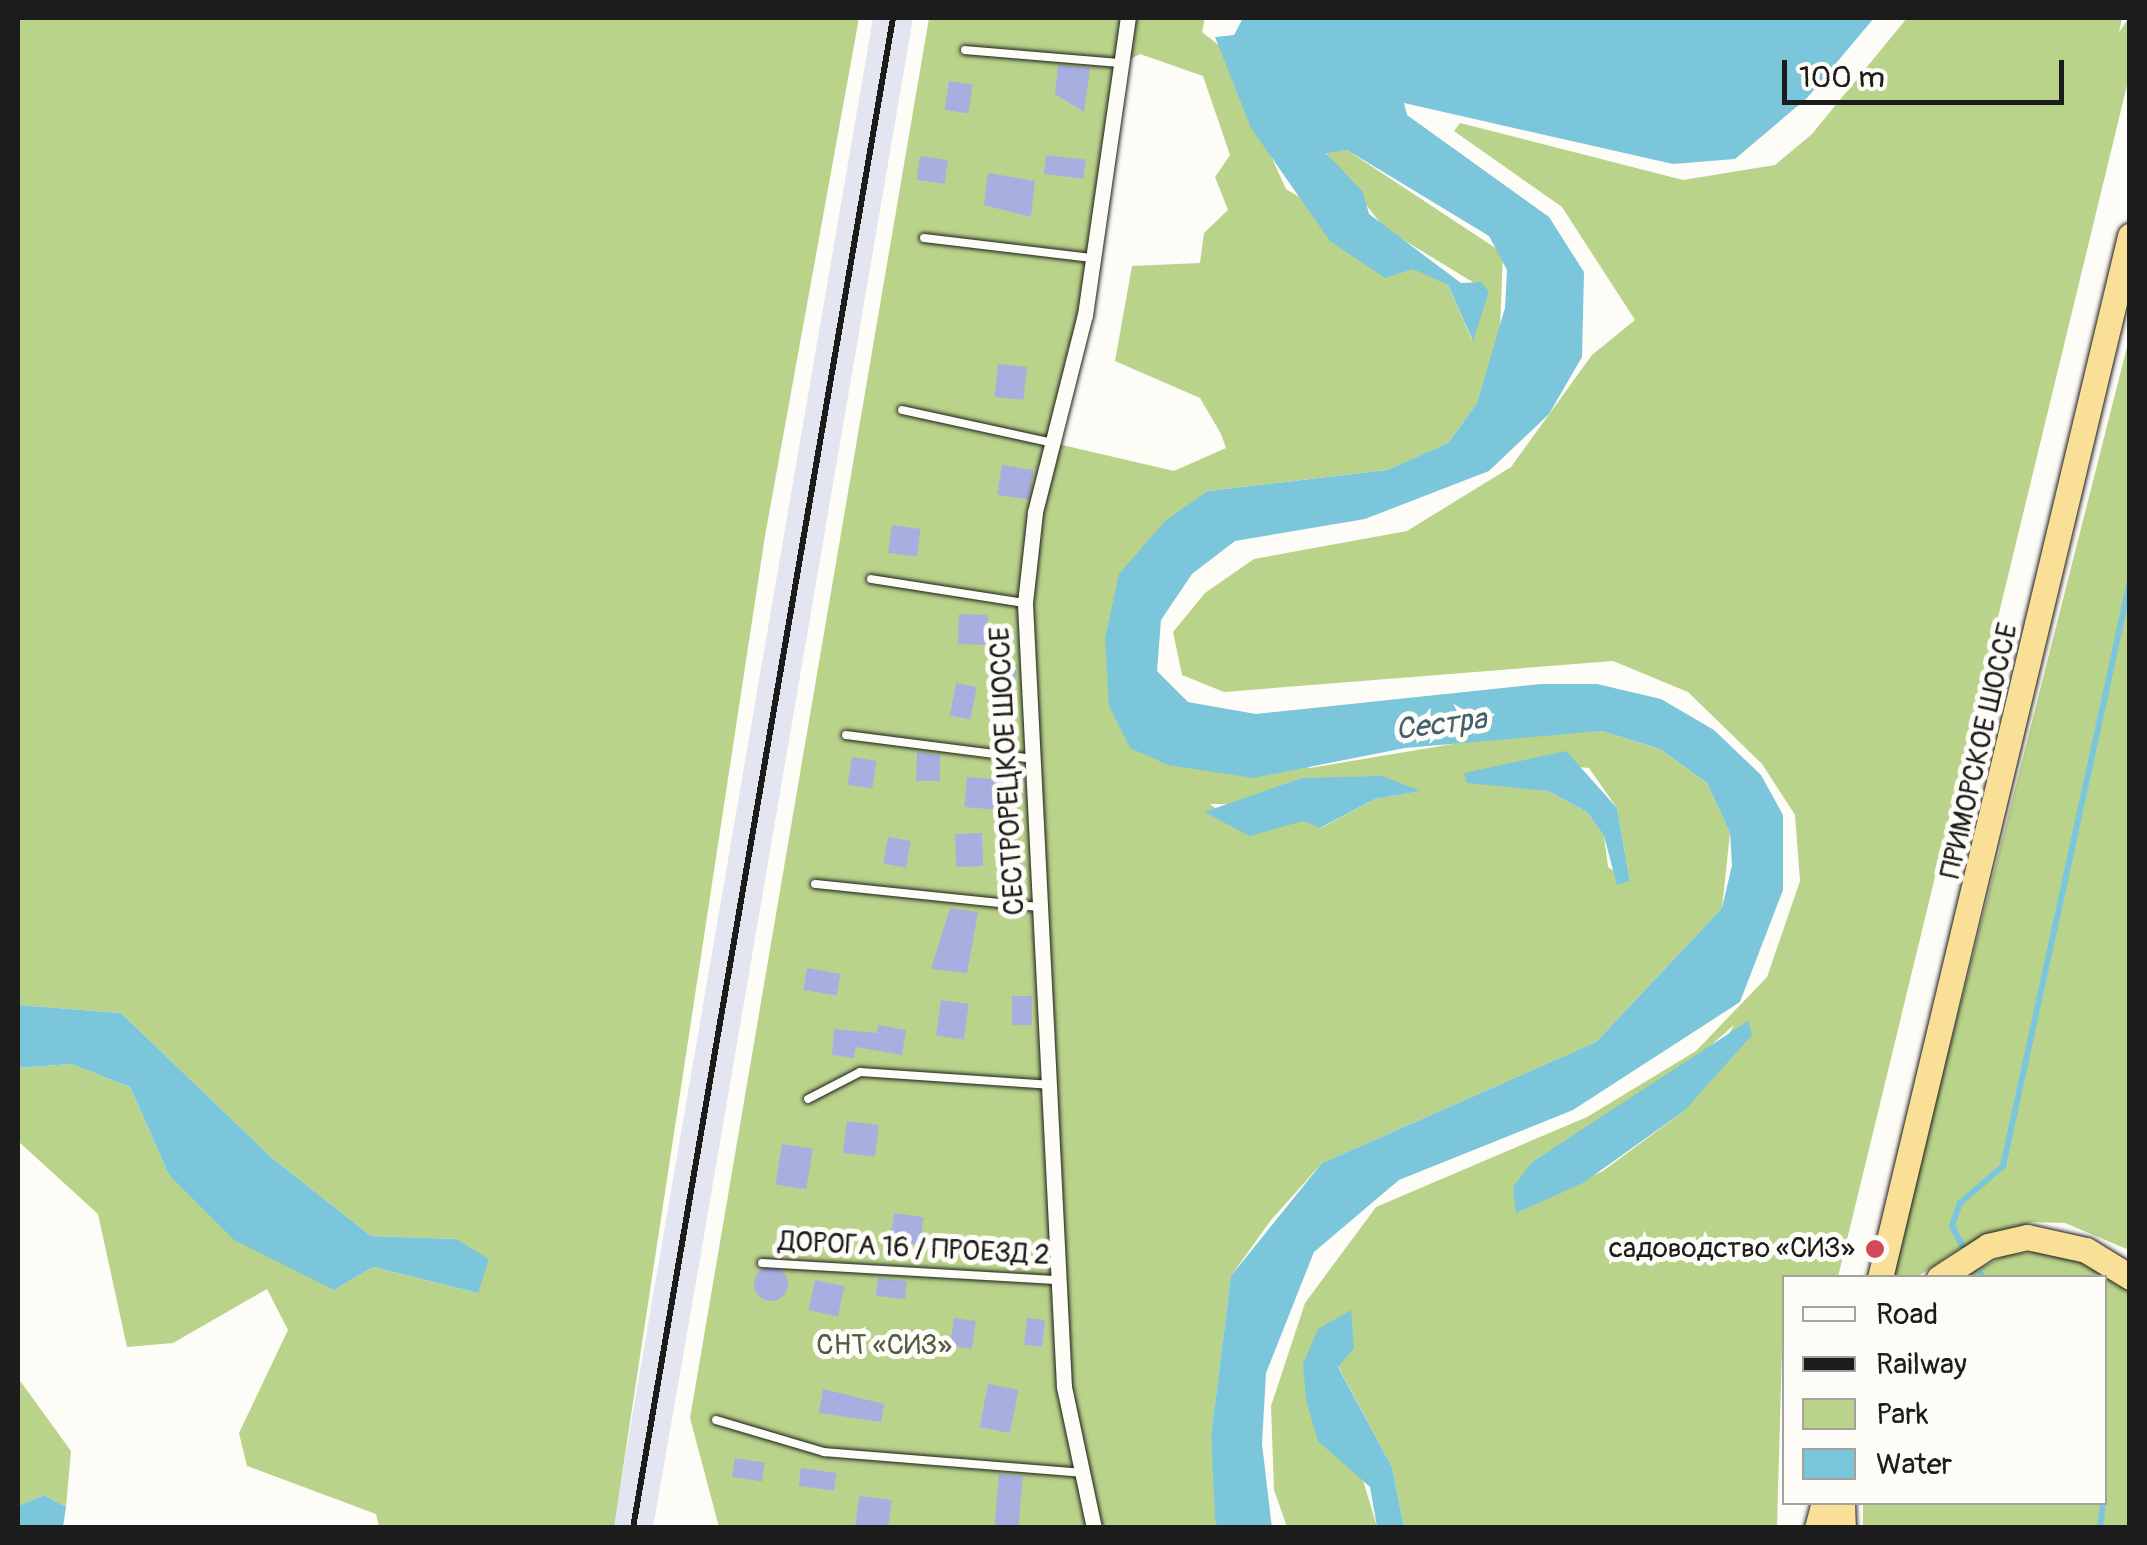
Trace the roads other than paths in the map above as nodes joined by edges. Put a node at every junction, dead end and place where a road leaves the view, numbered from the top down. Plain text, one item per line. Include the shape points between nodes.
1 (1128, 18) edge
2 (965, 50) dead end
3 (1121, 64) junction
4 (2130, 236) edge
5 (924, 238) dead end
6 (1092, 258) junction
7 (902, 410) dead end
8 (1058, 444) junction
9 (871, 579) dead end
10 (1024, 603) junction
11 (846, 735) dead end
12 (1026, 758) junction
13 (815, 884) dead end
14 (1039, 907) junction
15 (1049, 1086) junction
16 (808, 1098) dead end
17 (762, 1263) dead end
18 (1881, 1275) edge
19 (1943, 1275) edge
20 (2130, 1277) edge
21 (1064, 1280) junction
22 (716, 1420) dead end
23 (1084, 1473) junction
24 (1094, 1528) edge

1 - 3 street, СЕСТРОРЕЦКОЕ ШОССЕ
2 - 3 lane
3 - 6 street, СЕСТРОРЕЦКОЕ ШОССЕ
4 - 18 highway, ПРИМОРСКОЕ ШОССЕ
5 - 6 lane
6 - 8 street, СЕСТРОРЕЦКОЕ ШОССЕ
7 - 8 lane
8 - 10 street, СЕСТРОРЕЦКОЕ ШОССЕ via 1036,512
9 - 10 lane
10 - 12 street, СЕСТРОРЕЦКОЕ ШОССЕ
11 - 12 lane
12 - 14 street, СЕСТРОРЕЦКОЕ ШОССЕ
13 - 14 lane
14 - 15 street, СЕСТРОРЕЦКОЕ ШОССЕ
15 - 16 lane via 860,1072
15 - 21 street, СЕСТРОРЕЦКОЕ ШОССЕ
17 - 21 lane, ДОРОГА 16 / ПРОЕЗД 2
19 - 20 highway via 1988,1246 2027,1236 2086,1250
21 - 23 street, СЕСТРОРЕЦКОЕ ШОССЕ via 1064,1387
22 - 23 lane via 824,1452
23 - 24 street, СЕСТРОРЕЦКОЕ ШОССЕ

